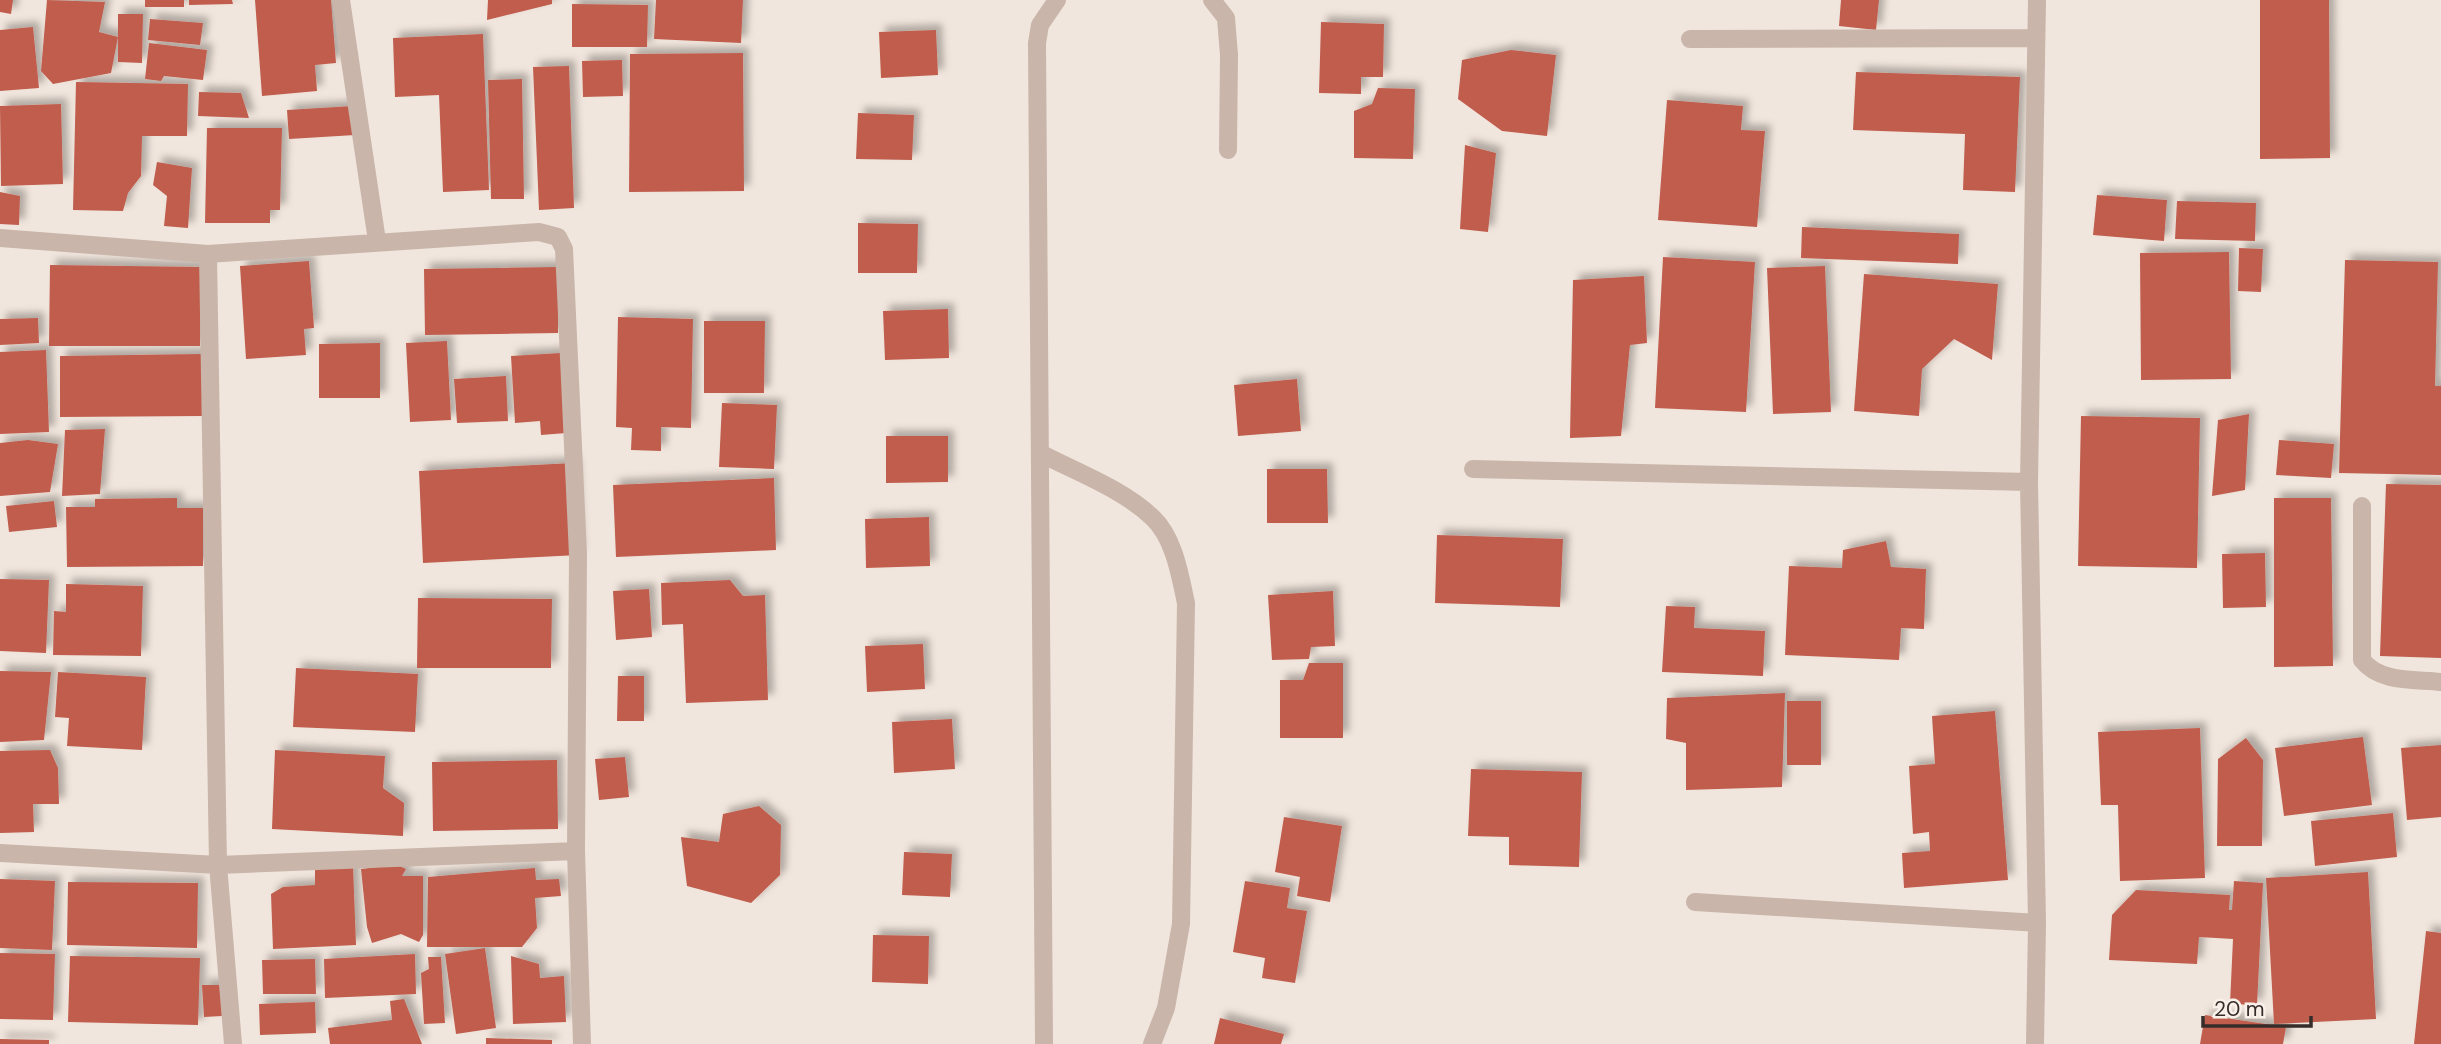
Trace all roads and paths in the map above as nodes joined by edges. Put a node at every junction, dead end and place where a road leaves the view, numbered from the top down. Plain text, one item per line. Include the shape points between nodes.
1 (341, 0) edge
2 (1058, 0) edge
3 (1212, 0) edge
4 (2037, 0) edge
5 (1690, 38) dead end
6 (2036, 38) junction
7 (1228, 150) dead end
8 (0, 238) edge
9 (377, 241) junction
10 (208, 254) junction
11 (1040, 453) junction
12 (1473, 469) dead end
13 (2029, 482) junction
14 (2362, 506) dead end
15 (2441, 682) edge
16 (576, 850) junction
17 (0, 853) edge
18 (218, 865) junction
19 (1695, 902) dead end
20 (2037, 923) junction
21 (233, 1044) edge
22 (582, 1044) edge
23 (1044, 1044) edge
24 (1152, 1044) edge
25 (2035, 1044) edge

1 - 9 street
2 - 11 street via 1040,25 1037,43
3 - 7 street via 1226,18
4 - 6 street
5 - 6 street
6 - 13 street
8 - 10 street
9 - 10 street
9 - 16 street via 539,232 558,237 564,249 578,555
10 - 18 street
11 - 23 street
11 - 24 street via 1155,519 1176,558 1186,603 1181,924 1166,1008
12 - 13 street
13 - 20 street
14 - 15 street via 2362,660 2371,671 2387,676
16 - 18 street
16 - 22 street
17 - 18 street
18 - 21 street
19 - 20 street
20 - 25 street

